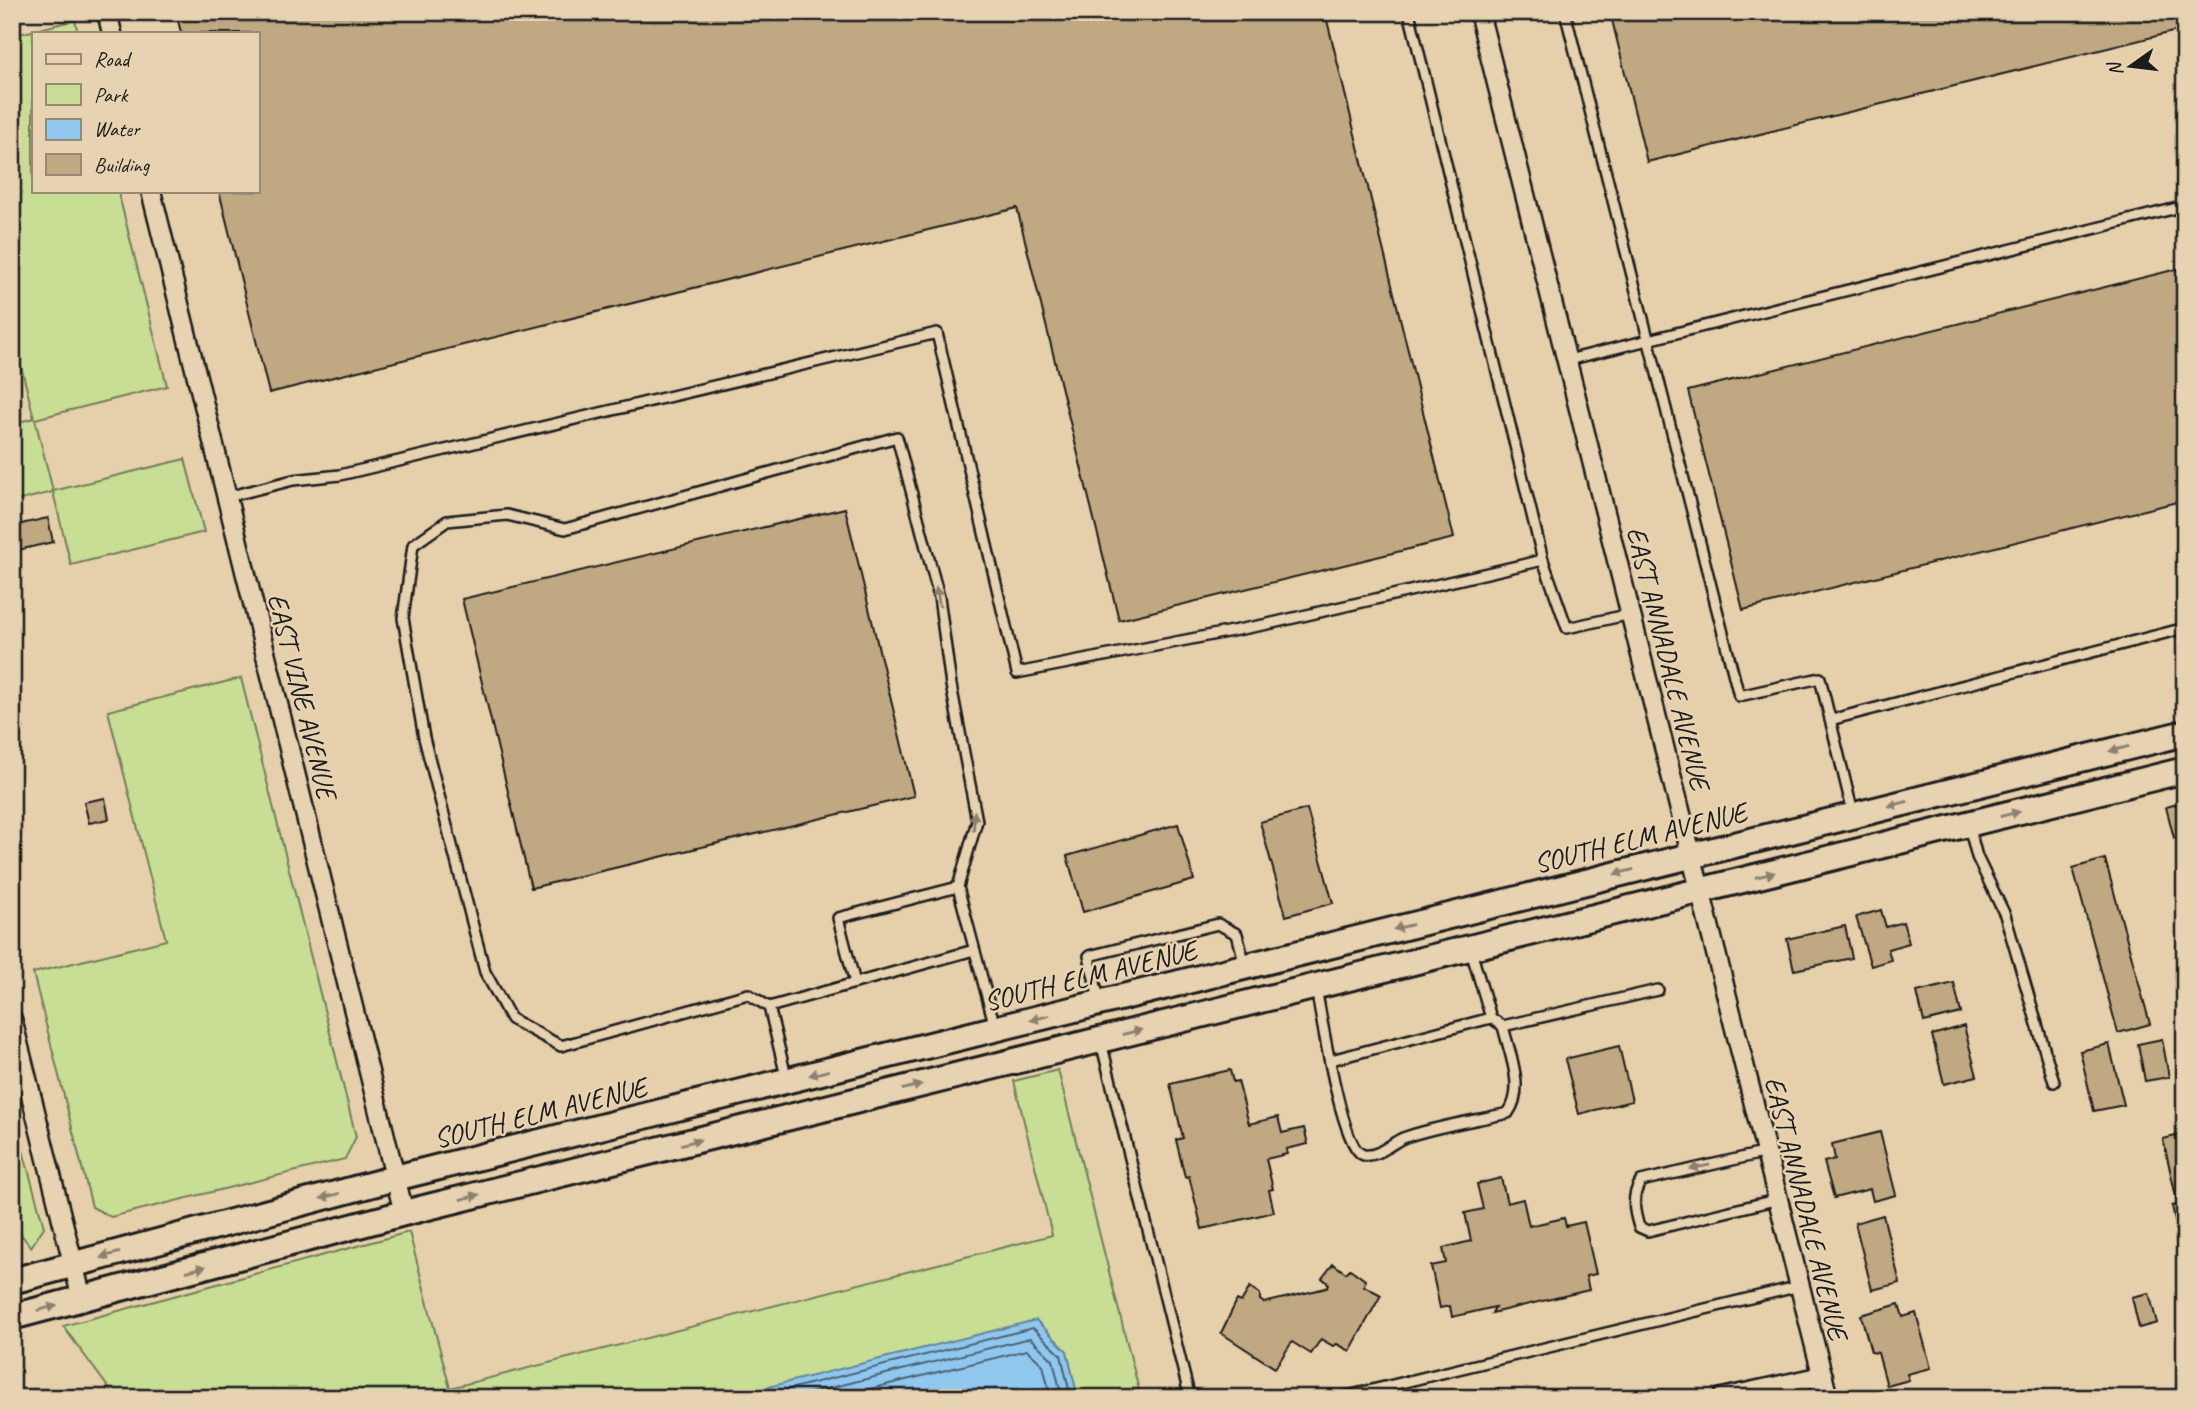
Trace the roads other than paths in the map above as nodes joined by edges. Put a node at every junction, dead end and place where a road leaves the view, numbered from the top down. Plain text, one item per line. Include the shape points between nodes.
1 (107, 12) edge
2 (1409, 12) edge
3 (1479, 12) edge
4 (1565, 12) edge
5 (112, 32) edge
6 (151, 192) edge
7 (2185, 206) edge
8 (1649, 340) junction
9 (1568, 360) junction
10 (227, 497) junction
11 (1544, 560) junction
12 (1631, 614) junction
13 (2185, 628) edge
14 (1830, 720) junction
15 (2185, 733) edge
16 (2185, 770) edge
17 (1853, 815) junction
18 (1969, 824) junction
19 (1690, 856) junction
20 (958, 887) junction
21 (1699, 891) junction
22 (1470, 947) junction
23 (974, 950) junction
24 (1246, 966) junction
25 (855, 983) junction
26 (1315, 986) junction
27 (1658, 990) dead end
28 (1100, 1003) junction
29 (769, 1007) junction
30 (1491, 1018) junction
31 (12, 1019) edge
32 (1503, 1027) junction
33 (996, 1029) junction
34 (1101, 1040) junction
35 (1331, 1060) junction
36 (787, 1081) junction
37 (2054, 1082) dead end
38 (1767, 1153) junction
39 (396, 1178) junction
40 (1779, 1199) junction
41 (404, 1213) junction
42 (74, 1265) junction
43 (12, 1281) edge
44 (1801, 1286) junction
45 (82, 1299) junction
46 (12, 1317) edge
47 (1823, 1376) junction
48 (1189, 1398) edge
49 (1339, 1398) edge
50 (1722, 1398) edge
51 (1828, 1398) edge

1 - 5 street
2 - 11 lane
3 - 9 street, EAST ANNADALE AVENUE
4 - 8 lane
6 - 10 street, EAST VINE AVENUE
7 - 8 lane
8 - 9 lane
8 - 14 lane via 1739,696 1820,678
9 - 12 street, EAST ANNADALE AVENUE
10 - 11 lane via 293,480 340,475 937,333 1017,673 1268,624
10 - 39 street, EAST VINE AVENUE
11 - 12 lane via 1567,628
12 - 19 street, EAST ANNADALE AVENUE
13 - 14 lane
14 - 17 lane
15 -> 17 main road, SOUTH ELM AVENUE
18 -> 16 main road
17 - 19 main road, SOUTH ELM AVENUE
21 -> 18 main road
18 - 37 lane via 1977,857 2006,915
19 - 21 street, EAST ANNADALE AVENUE
19 -> 24 main road, SOUTH ELM AVENUE
20 - 23 lane
20 - 25 lane via 838,918
20 -> 29 lane via 977,821 939,597 897,437 565,529 508,515 483,517 447,521 413,545 403,618 424,738 485,972 511,1019 561,1046 748,995
21 - 22 main road
21 - 38 street, EAST ANNADALE AVENUE
22 - 26 main road
22 - 30 lane
23 - 25 lane
23 - 33 lane
24 - 28 main road, SOUTH ELM AVENUE
24 - 28 lane via 1237,934 1219,924 1089,956
25 - 29 lane
34 -> 26 main road
26 - 35 lane
27 - 32 lane
28 -> 33 main road, SOUTH ELM AVENUE
29 - 36 lane
30 - 32 lane
30 - 35 lane
31 - 42 street
32 - 35 lane via 1517,1095 1508,1113 1403,1138 1372,1155 1362,1155 1354,1148 1343,1121
33 -> 36 main road, SOUTH ELM AVENUE
41 -> 34 main road
34 - 48 lane
36 - 39 main road, SOUTH ELM AVENUE
38 - 40 street, EAST ANNADALE AVENUE
38 -> 40 lane via 1641,1181 1635,1189 1634,1210 1639,1227 1648,1231
39 - 41 street, EAST VINE AVENUE
39 -> 42 main road, SOUTH ELM AVENUE
40 - 44 street, EAST ANNADALE AVENUE
45 -> 41 main road
42 - 43 main road, SOUTH ELM AVENUE
42 - 45 street
44 - 47 street, EAST ANNADALE AVENUE
44 - 49 lane
46 -> 45 main road
47 - 50 street
47 - 51 street, EAST ANNADALE AVENUE

